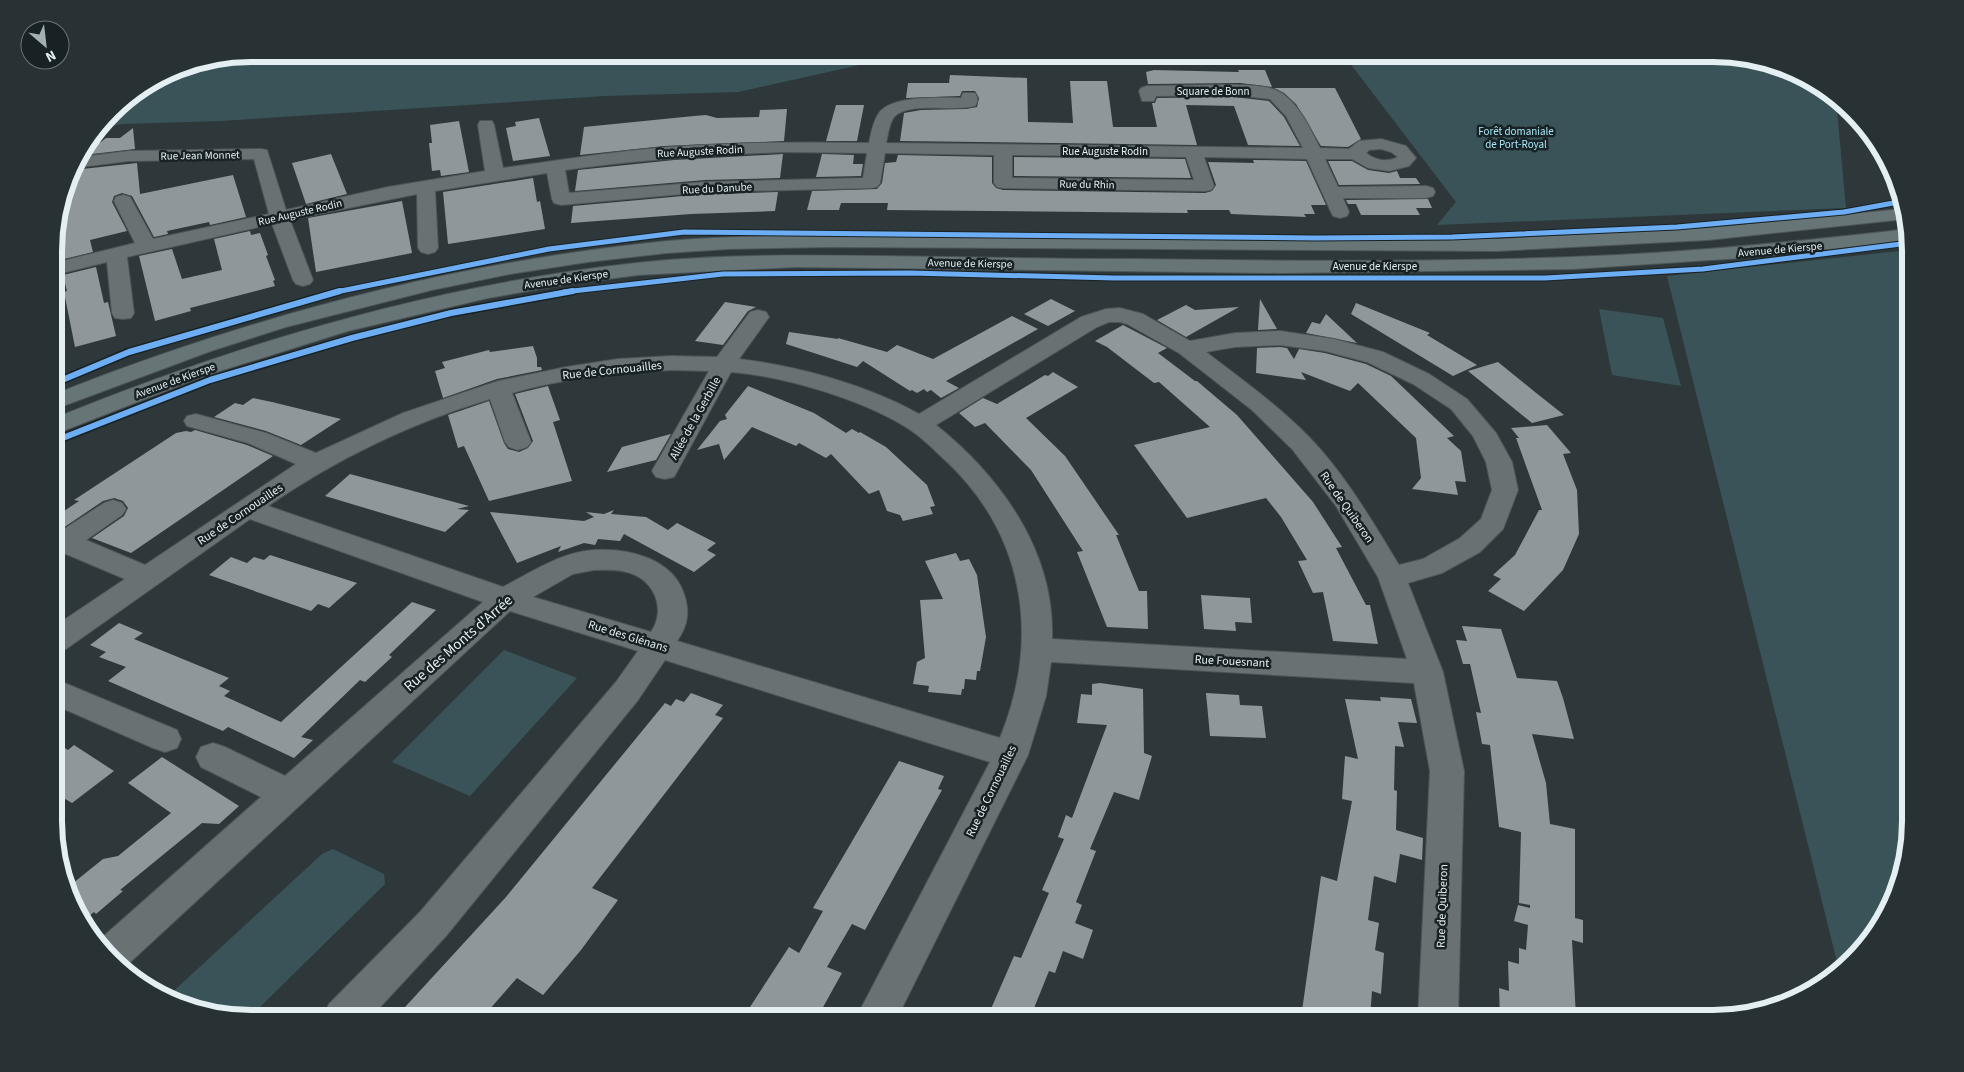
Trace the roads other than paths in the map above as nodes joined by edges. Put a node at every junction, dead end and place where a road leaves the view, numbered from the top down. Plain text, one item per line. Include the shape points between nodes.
1 (969, 96) dead end
2 (1148, 98) dead end
3 (486, 125) dead end
4 (877, 148) junction
5 (1002, 150) junction
6 (1193, 151) junction
7 (1313, 152) junction
8 (1357, 154) dead end
9 (85, 162) edge
10 (555, 166) junction
11 (495, 174) junction
12 (426, 186) junction
13 (1426, 192) dead end
14 (1331, 193) junction
15 (123, 201) dead end
16 (1897, 210) edge
17 (1340, 212) dead end
18 (279, 217) junction
19 (1901, 236) edge
20 (147, 246) junction
21 (428, 248) dead end
22 (116, 253) junction
23 (63, 267) edge
24 (303, 280) dead end
25 (123, 313) dead end
26 (758, 317) dead end
27 (1188, 348) junction
28 (724, 364) junction
29 (498, 388) junction
30 (63, 398) edge
31 (196, 422) dead end
32 (63, 424) edge
33 (920, 424) junction
34 (518, 442) dead end
35 (317, 463) junction
36 (665, 472) dead end
37 (247, 508) junction
38 (113, 509) dead end
39 (63, 542) edge
40 (63, 546) edge
41 (148, 577) junction
42 (1392, 577) junction
43 (505, 599) junction
44 (63, 635) edge
45 (658, 644) junction
46 (1038, 650) junction
47 (1427, 672) junction
48 (63, 694) edge
49 (165, 739) dead end
50 (1011, 755) junction
51 (213, 757) dead end
52 (288, 794) junction
53 (115, 950) edge
54 (351, 1010) edge
55 (880, 1010) edge
56 (1438, 1010) edge

1 - 4 street via 970,103 916,104 894,110 886,116
2 - 7 street, Square de Bonn via 1147,91 1256,92 1276,96 1288,106
3 - 11 street
4 - 5 street, Rue Auguste Rodin
4 - 10 street, Rue Auguste Rodin via 784,147 732,141 686,151 628,148
4 - 10 street, Rue du Danube via 871,183 706,187 562,199
5 - 6 street, Rue Auguste Rodin
5 - 6 street, Rue du Rhin via 1003,183 1208,194
6 - 7 street, Rue Auguste Rodin
7 - 8 street, Rue Auguste Rodin
7 - 14 street
9 - 18 street, Rue Jean Monnet via 129,156 261,154
10 - 11 street, Rue Auguste Rodin
11 - 12 street, Rue Auguste Rodin
12 - 18 street, Rue Auguste Rodin
12 - 21 street
13 - 14 street
14 - 17 street
15 - 20 street
16 - 30 main road, Avenue de Kierspe via 1708,234 1497,246 831,242 667,247 470,275 380,295 192,350
18 - 20 street, Rue Auguste Rodin
18 - 24 street
19 - 32 main road, Avenue de Kierspe via 1698,256 1576,263 1396,266 796,261 639,269 552,280 380,316 284,342 183,376
20 - 22 street, Rue Auguste Rodin
22 - 23 street, Rue Auguste Rodin
22 - 25 street
26 - 28 street, Allée de la Gerbille
27 - 33 street, Rue de Quiberon via 1136,319 1106,316 1089,322
27 - 42 street, Rue de Quiberon via 1262,405 1301,444 1346,501
27 - 42 street via 1235,340 1280,338 1326,344 1375,357 1421,379 1460,404 1484,433 1499,462 1505,490 1496,515 1470,545 1432,566
28 - 29 street, Rue de Cornouailles via 647,364 559,375
28 - 33 street, Rue de Cornouailles via 798,376 861,397
28 - 36 street, Allée de la Gerbille
29 - 34 street
29 - 35 street, Rue de Cornouailles via 395,424
31 - 35 street via 257,438
33 - 46 street, Rue de Cornouailles via 969,468 1007,517 1025,556 1038,609
35 - 37 street, Rue de Cornouailles
37 - 41 street, Rue de Cornouailles
37 - 43 street, Rue des Glénans
38 - 39 street
40 - 41 street
41 - 44 street, Rue de Cornouailles
42 - 47 street, Rue de Quiberon
43 - 45 street, Rue des Glénans
43 - 45 street, Rue des Monts d'Arrée via 566,566 594,560 629,562 649,570 667,586 673,604 672,625
43 - 52 street, Rue des Monts d'Arrée
45 - 50 street, Rue des Glénans
45 - 54 street, Rue des Monts d'Arrée via 627,691 440,916
46 - 47 street, Rue Fouesnant
46 - 50 street, Rue de Cornouailles via 1031,696
47 - 56 street, Rue de Quiberon via 1447,771
48 - 49 street
50 - 55 street, Rue de Cornouailles
51 - 52 street
52 - 53 street, Rue des Monts d'Arrée

